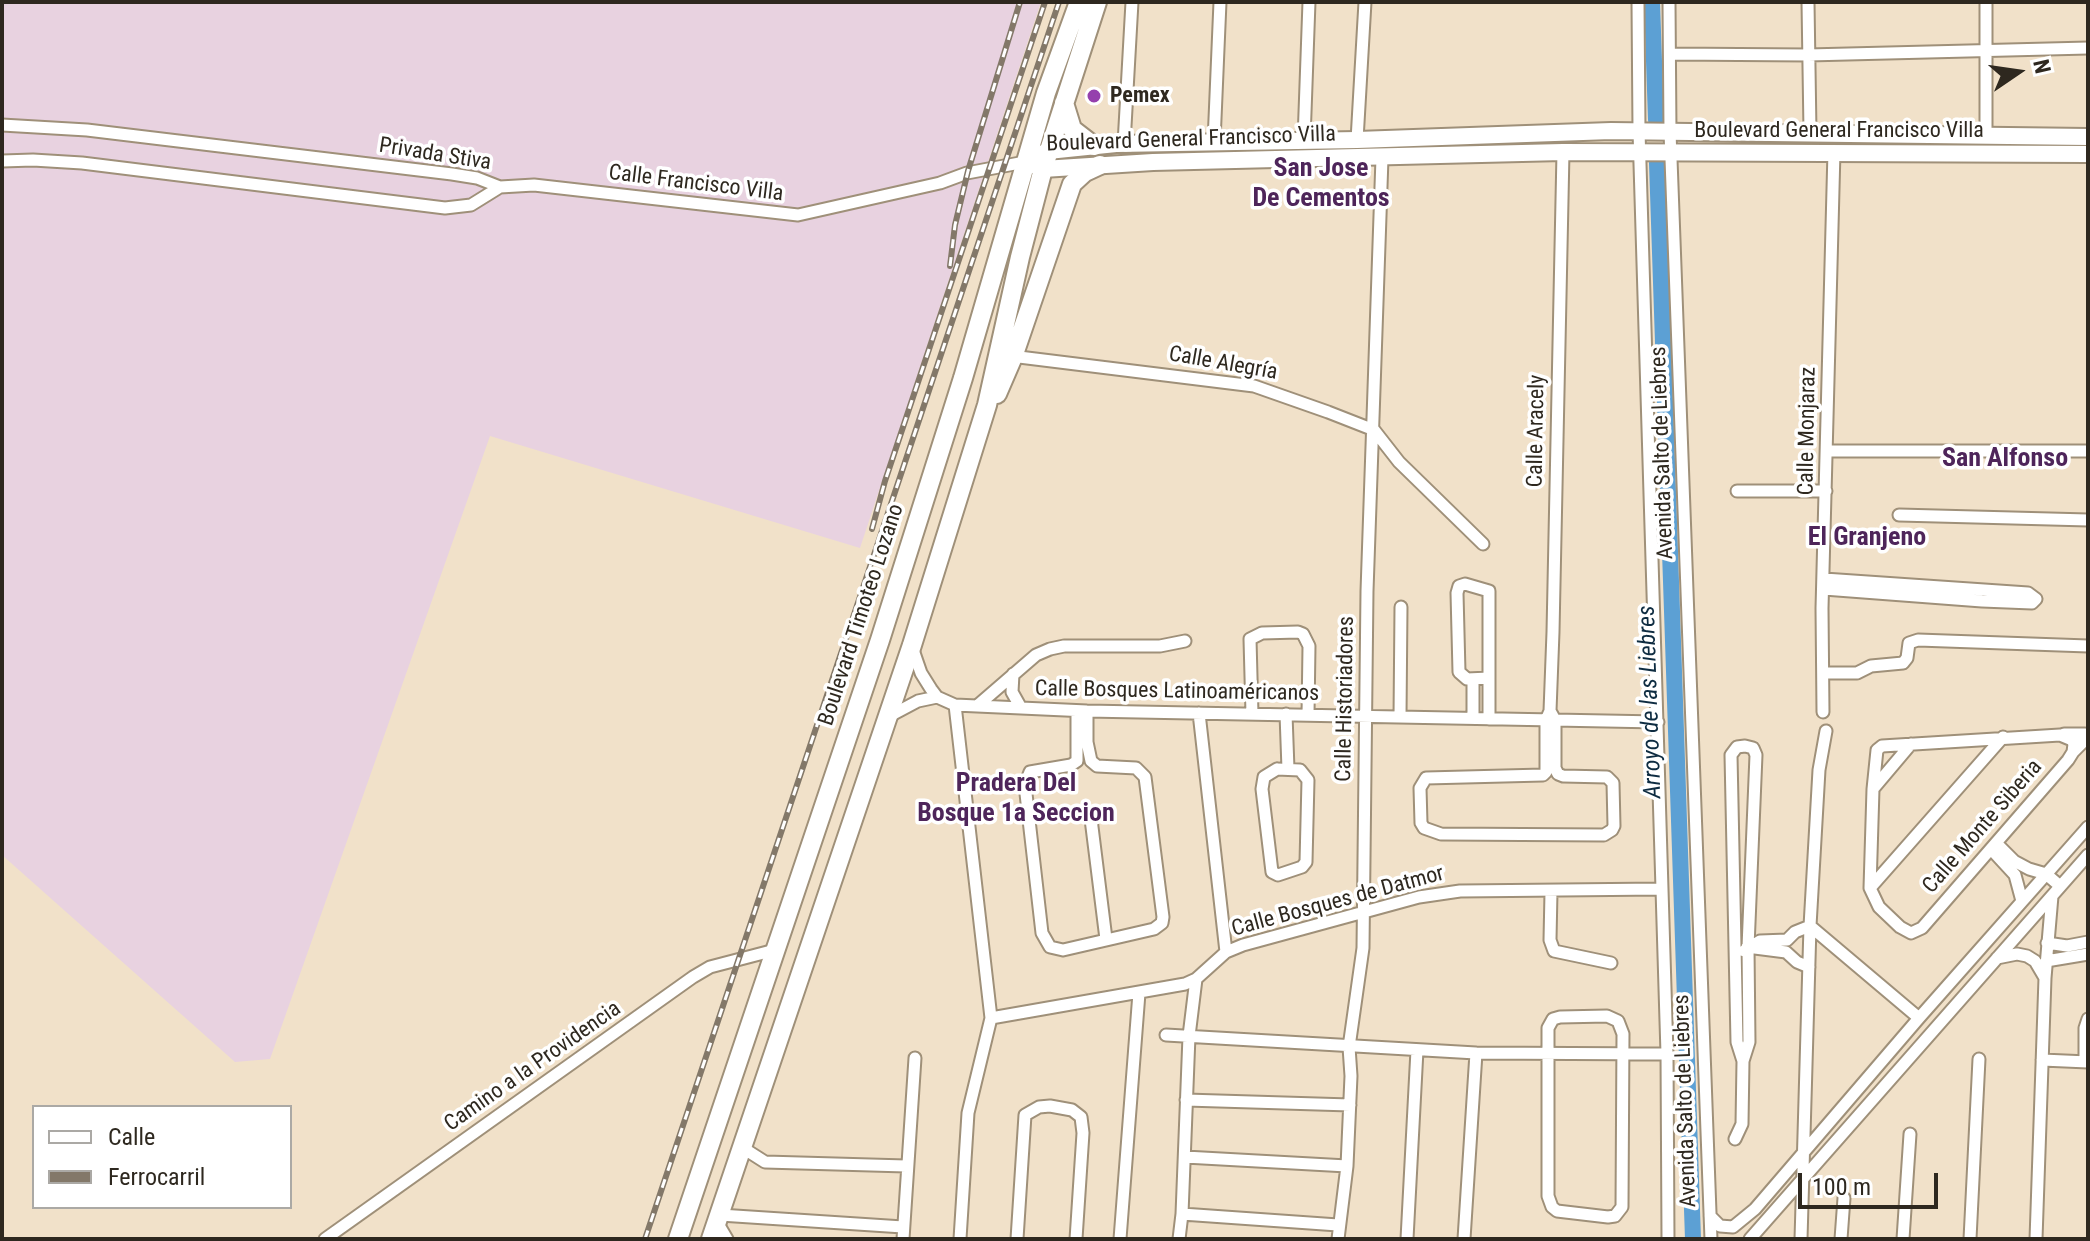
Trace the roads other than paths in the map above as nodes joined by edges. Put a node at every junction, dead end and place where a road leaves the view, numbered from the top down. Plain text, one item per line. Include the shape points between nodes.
1 (1079, 2) edge
2 (1097, 2) edge
3 (1132, 2) edge
4 (1220, 2) edge
5 (1309, 2) edge
6 (1365, 2) edge
7 (1638, 2) edge
8 (1669, 2) edge
9 (1808, 2) edge
10 (1986, 2) edge
11 (2088, 48) edge
12 (1986, 52) junction
13 (1670, 54) junction
14 (1808, 55) junction
15 (1064, 103) junction
16 (2, 125) edge
17 (1655, 132) junction
18 (1810, 132) junction
19 (1986, 136) junction
20 (2088, 137) edge
21 (1304, 140) junction
22 (1357, 140) junction
23 (1214, 142) junction
24 (1124, 144) junction
25 (1094, 146) junction
26 (1834, 151) junction
27 (1563, 152) junction
28 (1642, 152) junction
29 (1668, 152) junction
30 (2088, 154) edge
31 (1382, 158) junction
32 (1046, 160) junction
33 (2, 161) edge
34 (1025, 162) junction
35 (1100, 165) junction
36 (500, 187) junction
37 (1006, 354) junction
38 (1374, 430) junction
39 (1827, 451) junction
40 (2088, 451) edge
41 (1737, 491) dead end
42 (1826, 491) junction
43 (1899, 515) dead end
44 (2088, 520) edge
45 (1483, 544) dead end
46 (1824, 584) junction
47 (1995, 596) dead end
48 (1401, 607) dead end
49 (1185, 641) dead end
50 (912, 645) junction
51 (2088, 646) edge
52 (1823, 673) junction
53 (1013, 674) junction
54 (1489, 678) junction
55 (1473, 679) junction
56 (937, 697) junction
57 (955, 705) junction
58 (977, 706) junction
59 (1021, 708) junction
60 (1082, 711) junction
61 (1823, 712) dead end
62 (1199, 713) junction
63 (1252, 714) junction
64 (1286, 714) junction
65 (1308, 715) junction
66 (1365, 716) junction
67 (1400, 717) junction
68 (1550, 717) junction
69 (1473, 718) junction
70 (885, 719) junction
71 (1489, 719) junction
72 (1658, 722) junction
73 (1826, 731) dead end
74 (2003, 737) junction
75 (1911, 744) junction
76 (1288, 769) junction
77 (831, 782) junction
78 (1873, 789) junction
79 (860, 796) junction
80 (1091, 819) dead end
81 (2088, 827) edge
82 (813, 833) junction
83 (1993, 846) junction
84 (842, 848) junction
85 (2088, 855) edge
86 (2046, 874) junction
87 (1870, 888) junction
88 (1661, 889) junction
89 (2056, 891) junction
90 (1551, 892) junction
91 (2022, 901) junction
92 (1364, 913) junction
93 (1810, 926) junction
94 (1736, 935) junction
95 (1106, 939) junction
96 (2047, 943) junction
97 (1786, 946) junction
98 (1748, 947) junction
99 (2088, 947) edge
100 (775, 950) junction
101 (1226, 952) junction
102 (1974, 956) junction
103 (1737, 958) junction
104 (1997, 959) junction
105 (2046, 961) junction
106 (1611, 963) dead end
107 (1809, 967) junction
108 (1986, 971) junction
109 (2045, 978) junction
110 (1196, 979) junction
111 (1139, 993) junction
112 (991, 1018) junction
113 (1919, 1018) junction
114 (2088, 1019) edge
115 (1166, 1035) dead end
116 (1189, 1036) junction
117 (1349, 1047) junction
118 (1417, 1050) junction
119 (1476, 1053) junction
120 (1549, 1053) junction
121 (1622, 1054) junction
122 (1667, 1054) junction
123 (915, 1058) dead end
124 (1979, 1059) dead end
125 (2042, 1060) junction
126 (1743, 1061) junction
127 (2086, 1062) edge
128 (1186, 1100) junction
129 (1350, 1105) junction
130 (1910, 1134) dead end
131 (1735, 1139) dead end
132 (743, 1148) junction
133 (1805, 1150) junction
134 (1185, 1157) junction
135 (906, 1166) junction
136 (1347, 1166) junction
137 (1803, 1179) junction
138 (1844, 1198) dead end
139 (1182, 1214) junction
140 (1710, 1215) junction
141 (716, 1225) edge
142 (1338, 1225) junction
143 (903, 1233) edge
144 (325, 1239) edge
145 (678, 1239) edge
146 (727, 1239) edge
147 (960, 1239) edge
148 (1017, 1239) edge
149 (1076, 1239) edge
150 (1120, 1239) edge
151 (1179, 1239) edge
152 (1338, 1239) edge
153 (1407, 1239) edge
154 (1464, 1239) edge
155 (1668, 1239) edge
156 (1711, 1239) edge
157 (1750, 1239) edge
158 (1801, 1239) edge
159 (1841, 1239) edge
160 (1903, 1239) edge
161 (1970, 1239) edge
162 (2036, 1239) edge

1 - 34 main road, Boulevard Timoteo Lozano
2 - 15 main road
3 - 24 street
4 - 23 street
5 - 21 street
6 - 22 street
7 - 17 street, Avenida Salto de Liebres
8 - 13 street, Avenida Salto de Liebres
9 - 14 street
10 - 12 street
11 - 12 street
12 - 14 street
12 - 19 street
13 - 14 street
13 - 17 street, Avenida Salto de Liebres
14 - 18 street
15 - 25 main road via 1072,129
15 - 32 main road
16 - 36 street, Privada Stiva via 87,130 452,174
17 - 18 main road, Boulevard General Francisco Villa
17 - 22 main road, Boulevard General Francisco Villa
17 - 28 street, Avenida Salto de Liebres
17 - 29 street, Avenida Salto de Liebres
18 - 19 main road, Boulevard General Francisco Villa
19 - 20 main road, Boulevard General Francisco Villa
21 - 22 main road, Boulevard General Francisco Villa
21 - 23 main road, Boulevard General Francisco Villa
23 - 24 main road, Boulevard General Francisco Villa
24 - 25 main road, Boulevard General Francisco Villa
25 - 32 main road, Boulevard General Francisco Villa
26 - 29 main road, Boulevard General Francisco Villa
26 - 30 main road, Boulevard General Francisco Villa
26 - 39 street, Calle Monjaraz
27 - 28 main road, Boulevard General Francisco Villa
27 - 31 main road, Boulevard General Francisco Villa
27 - 68 street, Calle Aracely
28 - 29 main road, Boulevard General Francisco Villa
28 - 72 street, Avenida Salto de Liebres
29 - 140 street, Avenida Salto de Liebres
31 - 35 main road, Boulevard General Francisco Villa
31 - 38 street, Calle Historiadores
32 - 34 main road, Boulevard General Francisco Villa
32 - 35 main road, Boulevard General Francisco Villa
32 - 37 main road
33 - 36 street, Privada Stiva via 82,163 445,208 471,205
34 - 36 street, Calle Francisco Villa via 798,215 534,185
34 - 77 main road, Boulevard Timoteo Lozano via 963,378
35 - 37 main road via 1072,184
37 - 38 street, Calle Alegría via 1254,386
37 - 50 main road
38 - 45 street via 1399,462
38 - 66 street, Calle Historiadores
39 - 40 street
39 - 42 street, Calle Monjaraz
41 - 42 street
42 - 46 street, Calle Monjaraz
43 - 44 street
46 - 47 street
46 - 52 street, Calle Monjaraz
48 - 67 street
49 - 53 street via 1064,646 1036,655
50 - 56 street via 921,673
50 - 70 main road
51 - 52 street via 1918,640 1909,643 1903,663 1857,673
52 - 61 street, Calle Monjaraz
53 - 58 street
53 - 59 street via 1012,692
54 - 55 street
54 - 55 street via 1489,591 1465,584 1457,593 1459,672
54 - 71 street
55 - 69 street
56 - 57 street, Calle Bosques Latinoaméricanos
56 - 70 street
57 - 58 street, Calle Bosques Latinoaméricanos
57 - 112 street
58 - 59 street, Calle Bosques Latinoaméricanos
59 - 60 street, Calle Bosques Latinoaméricanos
60 - 62 street, Calle Bosques Latinoaméricanos
60 - 95 street via 1091,761 1097,766 1136,768 1145,777 1163,917 1154,929
60 - 95 street via 1077,761 1034,770 1025,778 1025,794 1042,933 1056,949
62 - 63 street, Calle Bosques Latinoaméricanos
62 - 101 street
63 - 64 street, Calle Bosques Latinoaméricanos
63 - 65 street via 1250,639 1262,633 1298,632 1309,646
64 - 65 street, Calle Bosques Latinoaméricanos
64 - 76 street
65 - 66 street, Calle Bosques Latinoaméricanos
66 - 67 street, Calle Bosques Latinoaméricanos
66 - 92 street, Calle Historiadores
67 - 69 street, Calle Bosques Latinoaméricanos
68 - 68 street via 1543,775 1426,778 1420,788 1421,823 1427,830 1610,832 1613,783 1607,777 1558,774
68 - 71 street, Calle Bosques Latinoaméricanos
68 - 72 street, Calle Bosques Latinoaméricanos
69 - 71 street, Calle Bosques Latinoaméricanos
70 - 79 main road
72 - 88 street, Avenida Salto de Liebres
73 - 93 street
74 - 75 street, Calle Monte Siberia
74 - 83 street, Calle Monte Siberia via 2060,735 2072,740 2073,752
74 - 87 street
75 - 78 street
75 - 78 street, Calle Monte Siberia via 1877,750
76 - 76 street via 1271,772 1263,782 1272,872 1278,875 1306,862 1308,780 1300,770
77 - 79 main road via 839,807
77 - 82 main road, Boulevard Timoteo Lozano
78 - 87 street, Calle Monte Siberia
79 - 84 main road
80 - 95 street
81 - 86 street
82 - 84 main road via 835,829
82 - 100 main road, Boulevard Timoteo Lozano
83 - 86 street via 2022,866
83 - 87 street, Calle Monte Siberia via 1919,931 1900,927 1874,901
83 - 91 street via 2015,875
84 - 132 main road
85 - 89 street
86 - 89 street
86 - 91 street
88 - 90 street, Calle Bosques de Datmor
88 - 122 street, Avenida Salto de Liebres
89 - 96 street
89 - 104 street
90 - 92 street, Calle Bosques de Datmor via 1460,891
90 - 106 street via 1554,951
91 - 102 street
92 - 101 street, Calle Bosques de Datmor
92 - 117 street, Calle Historiadores
93 - 97 street via 1795,932
93 - 107 street
93 - 113 street
94 - 98 street
94 - 98 street via 1731,755 1745,746 1756,755
94 - 103 street
96 - 99 street
96 - 105 street
97 - 98 street via 1760,941
97 - 107 street via 1797,962
98 - 103 street
98 - 126 street via 1749,1042
99 - 105 street
100 - 144 street, Camino a la Providencia via 710,967 693,977
100 - 145 main road, Boulevard Timoteo Lozano
101 - 110 street, Calle Bosques de Datmor
102 - 108 street
102 - 113 street
103 - 126 street via 1737,1042
104 - 108 street
104 - 109 street via 2027,956
105 - 109 street
107 - 133 street
108 - 137 street
109 - 125 street
110 - 111 street, Calle Bosques de Datmor
110 - 116 street
111 - 112 street, Calle Bosques de Datmor
111 - 150 street
112 - 147 street via 968,1113
113 - 133 street
114 - 127 street
115 - 116 street
116 - 117 street
116 - 128 street
117 - 118 street
117 - 129 street, Calle Historiadores
118 - 119 street
118 - 153 street
119 - 120 street
119 - 154 street
120 - 121 street
120 - 121 street via 1553,1019 1607,1016 1621,1027
120 - 121 street via 1550,1202 1557,1211 1608,1217 1622,1207
121 - 122 street
122 - 155 street, Avenida Salto de Liebres
123 - 135 street
124 - 161 street
125 - 127 street
125 - 162 street
126 - 131 street via 1742,1124
128 - 129 street
128 - 134 street
129 - 136 street, Calle Historiadores
130 - 160 street
132 - 135 street via 765,1162
132 - 141 main road
133 - 137 street
133 - 140 street via 1738,1225 1725,1228
134 - 136 street
134 - 139 street
135 - 143 street
136 - 142 street, Calle Historiadores
137 - 157 street
137 - 158 street
138 - 159 street
139 - 142 street
139 - 151 street
140 - 156 street, Avenida Salto de Liebres
141 - 143 street
141 - 146 street
142 - 152 street, Calle Historiadores
148 - 149 street via 1025,1115 1050,1106 1081,1117

